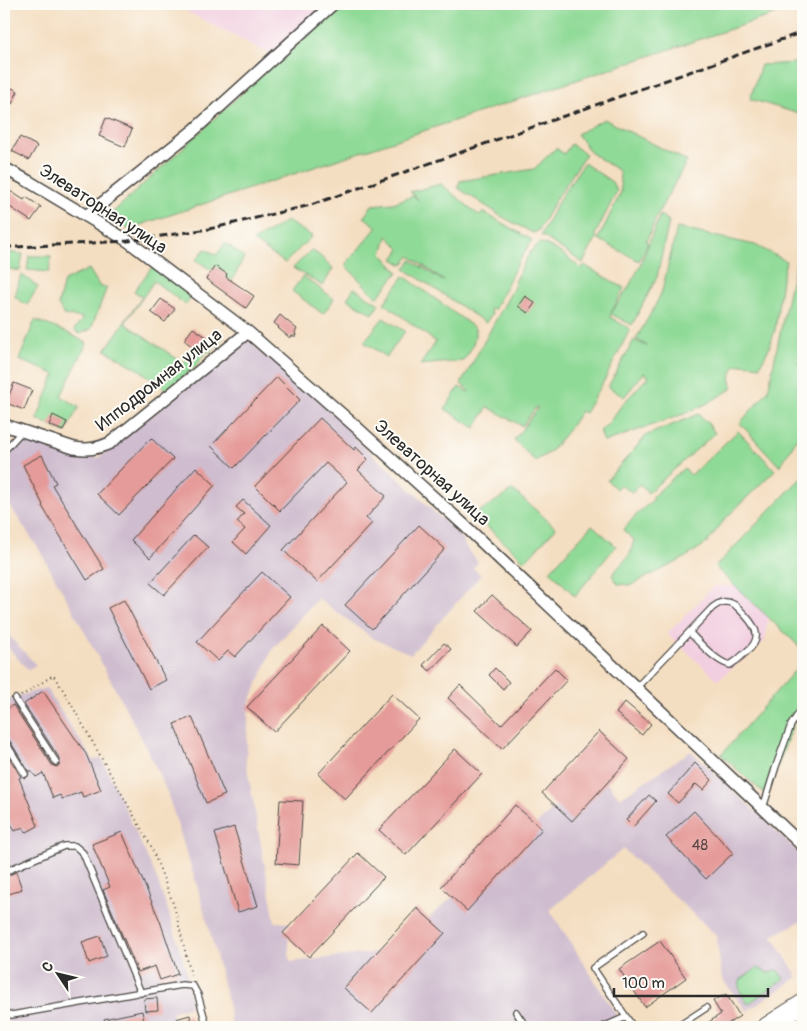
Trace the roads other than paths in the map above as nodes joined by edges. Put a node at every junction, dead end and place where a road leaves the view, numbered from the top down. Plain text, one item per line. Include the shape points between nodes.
1 (333, 4) edge
2 (4, 168) edge
3 (86, 216) junction
4 (248, 332) junction
5 (4, 425) edge
6 (22, 431) junction
7 (4, 451) edge
8 (689, 632) junction
9 (636, 688) junction
10 (16, 699) road end
11 (803, 708) edge
12 (4, 740) edge
13 (56, 762) dead end
14 (25, 774) dead end
15 (762, 808) junction
16 (803, 846) edge
17 (4, 872) edge
18 (643, 933) dead end
19 (142, 993) junction
20 (803, 1004) edge
21 (706, 1008) dead end
22 (516, 1012) dead end
23 (4, 1013) edge
24 (626, 1017) junction
25 (207, 1027) edge
26 (526, 1027) edge
27 (603, 1027) edge
28 (633, 1027) edge
29 (677, 1027) edge
30 (766, 1027) edge

1 - 3 street via 194,130
2 - 3 street, Элеваторная улица
3 - 4 street, Элеваторная улица via 128,241
4 - 6 street, Ипподромная улица via 110,443 98,449 74,448
4 - 9 street, Элеваторная улица via 464,525
5 - 6 street, Ипподромная улица
6 - 7 lane
8 - 8 lane via 717,604 727,602 738,607 752,623 757,635 751,649 726,665
8 - 9 lane
9 - 15 street, Элеваторная улица
10 - 13 lane
11 - 15 lane via 791,725
12 - 14 lane
15 - 16 street, Элеваторная улица
17 - 19 lane via 64,846 75,846 83,853
18 - 24 lane via 594,968
19 - 23 lane via 12,1015
19 - 25 lane via 182,985 194,986
20 - 30 highway
21 - 29 lane
22 - 26 lane
24 - 27 lane
24 - 28 lane

